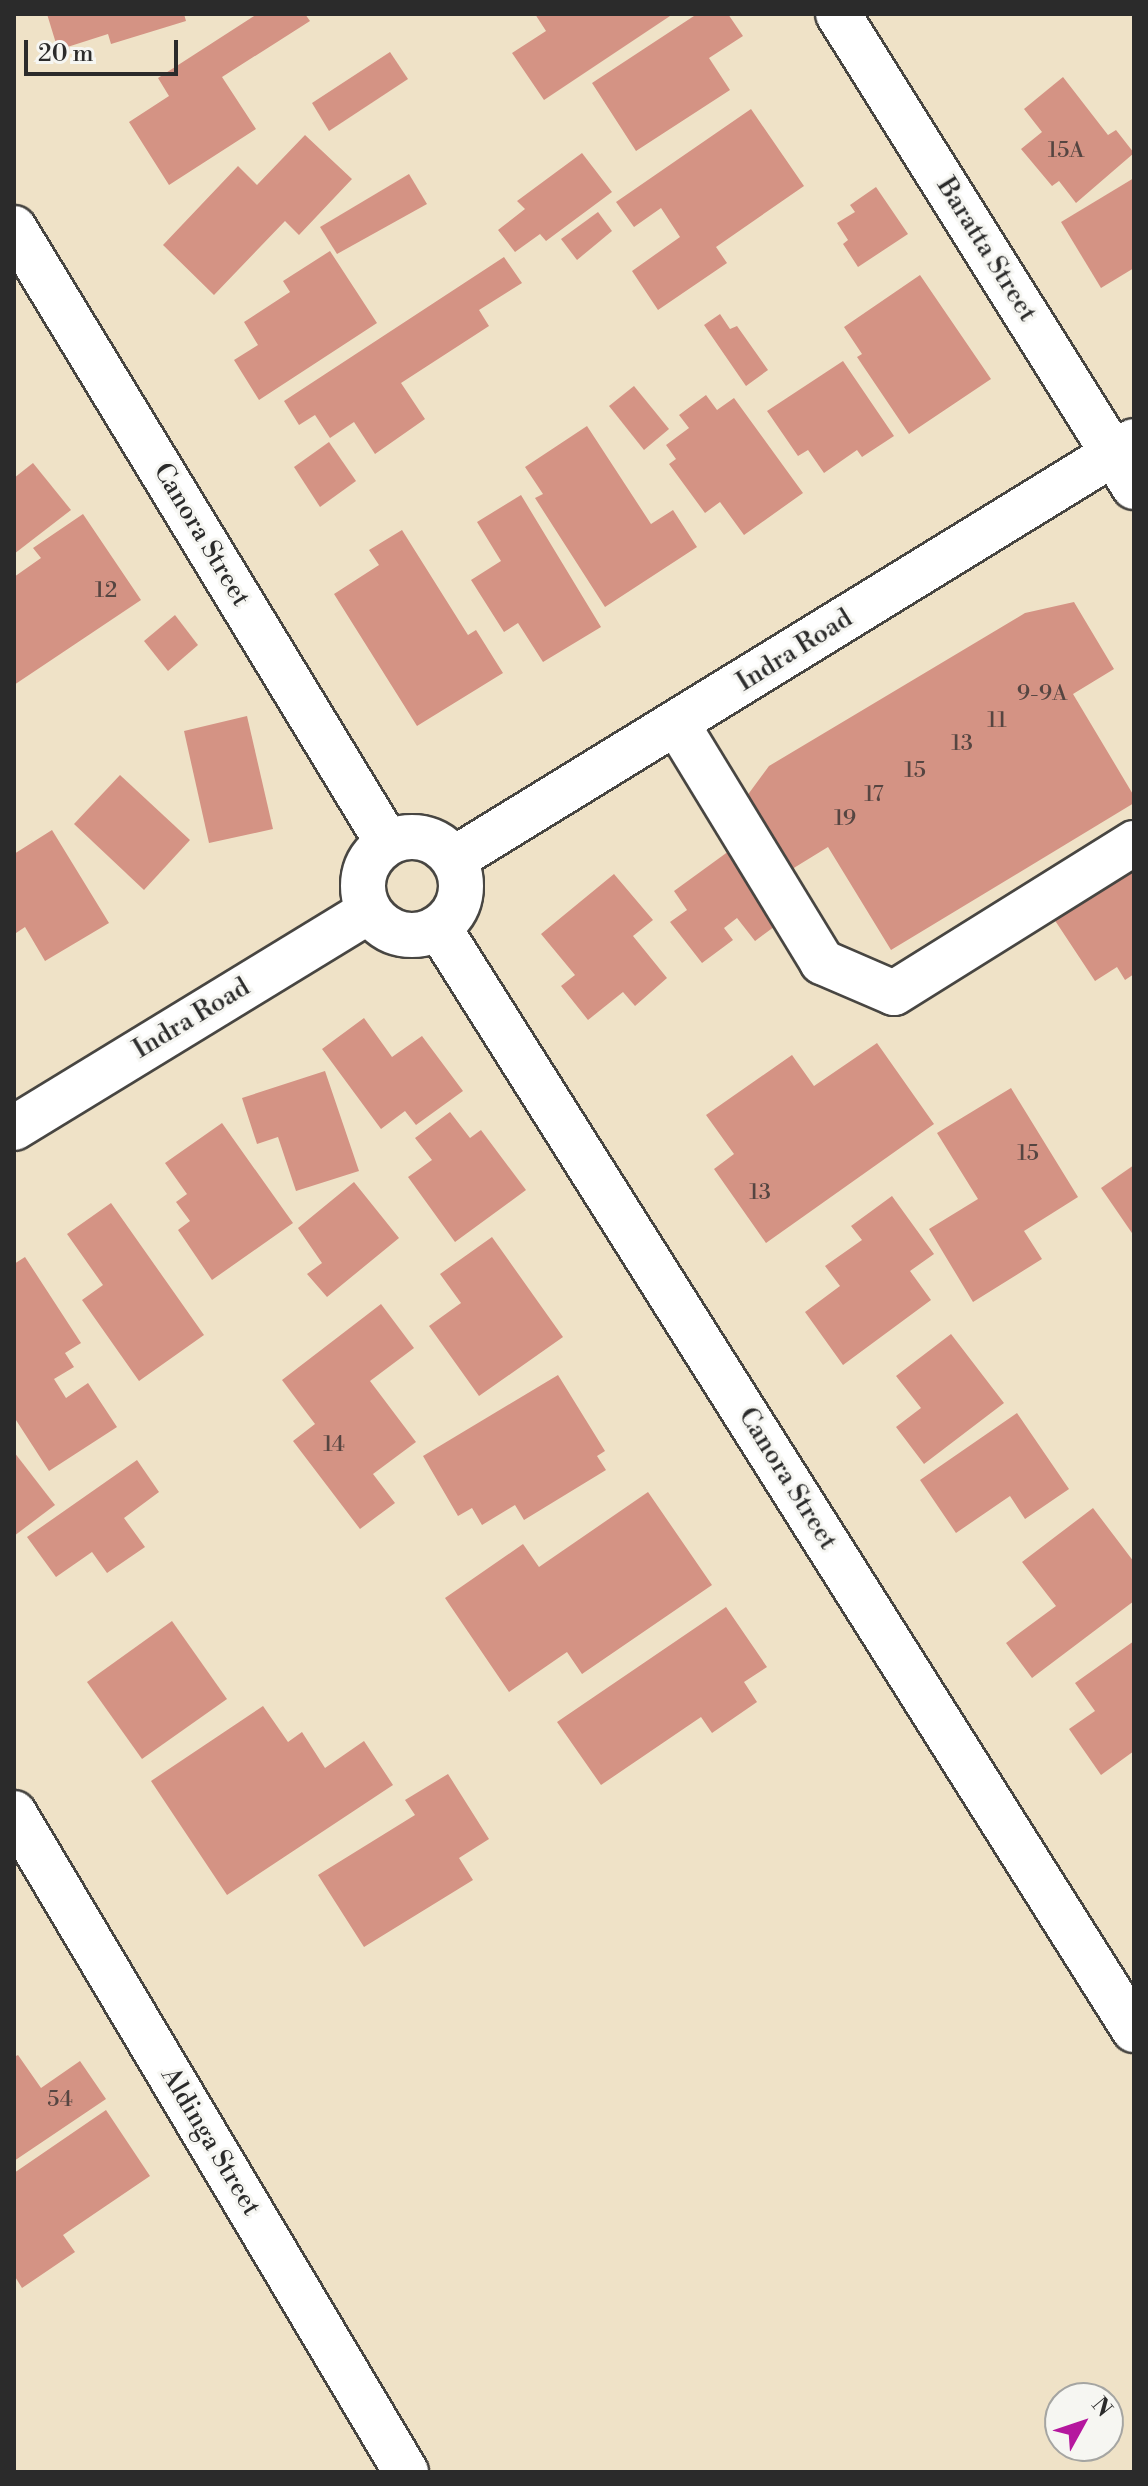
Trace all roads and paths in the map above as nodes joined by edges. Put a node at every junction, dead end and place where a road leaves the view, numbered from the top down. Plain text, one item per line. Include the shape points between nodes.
1 (838, 14) edge
2 (14, 228) edge
3 (1127, 460) edge
4 (677, 724) junction
5 (387, 842) junction
6 (1134, 843) edge
7 (454, 859) junction
8 (369, 911) junction
9 (439, 928) junction
10 (14, 1128) edge
11 (14, 1813) edge
12 (1134, 2030) edge
13 (406, 2472) edge

1 - 3 street, Baratta Street
2 - 5 street, Canora Street
3 - 4 street, Indra Road
4 - 6 street via 822,962 894,993
4 - 7 street, Indra Road
5 - 7 street via 431,840
5 - 8 street via 367,865 363,896
7 - 9 street via 460,873 459,904
8 - 9 street via 380,923 409,935
8 - 10 street, Indra Road
9 - 12 street, Canora Street
11 - 13 street, Aldinga Street

